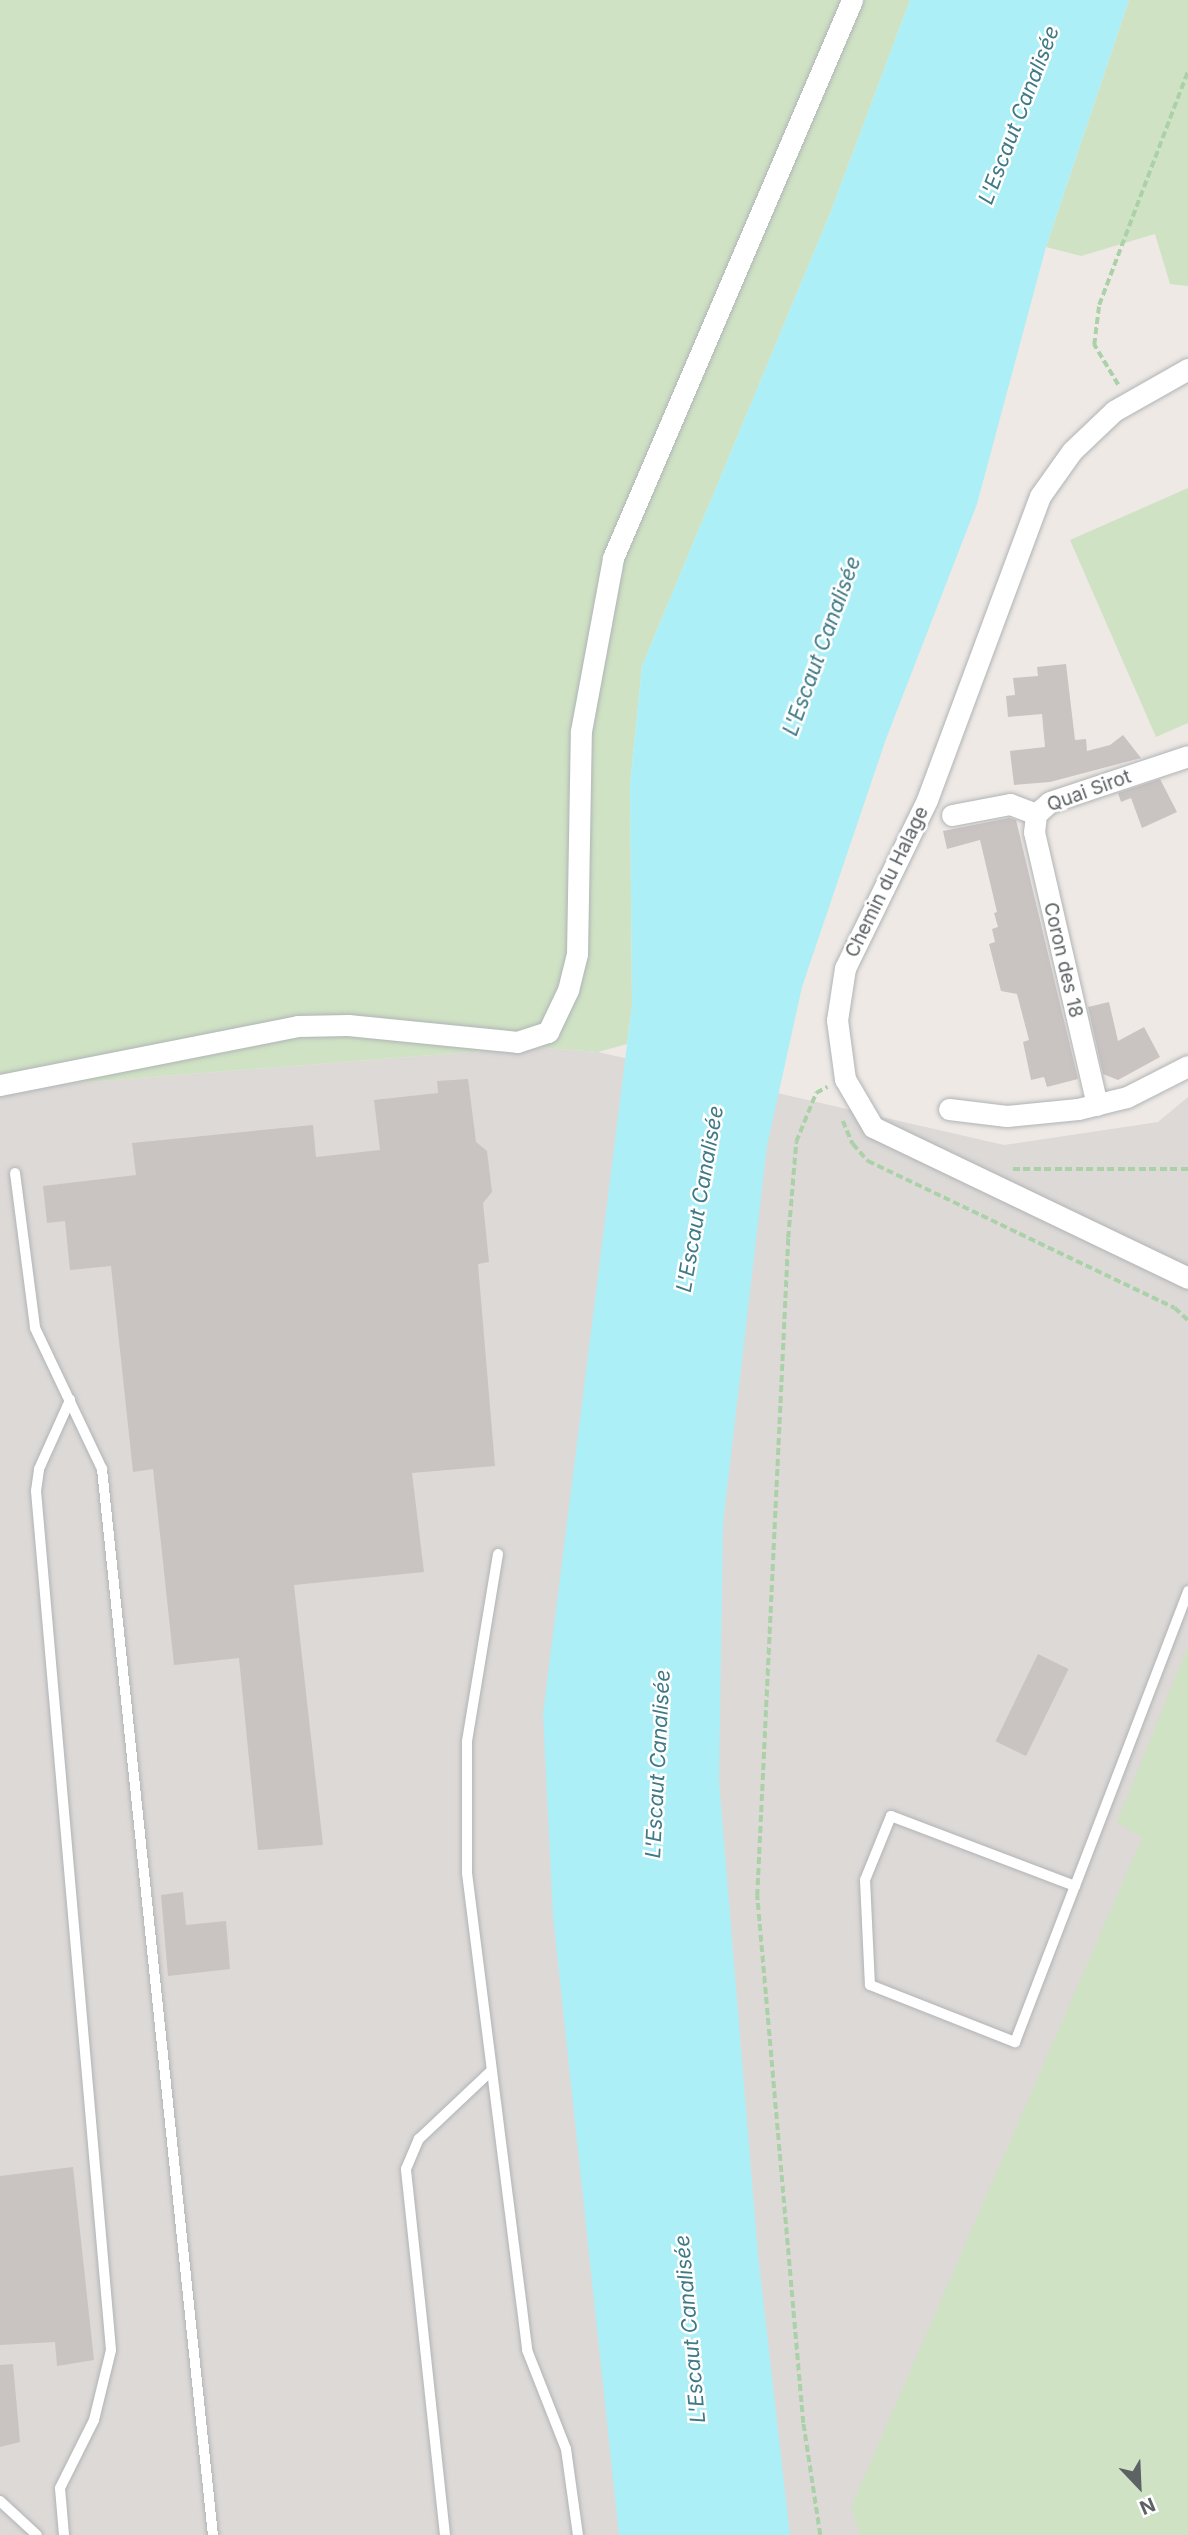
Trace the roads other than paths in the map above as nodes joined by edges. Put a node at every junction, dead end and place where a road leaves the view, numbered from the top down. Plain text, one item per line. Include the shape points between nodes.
1 (852, 0) edge
2 (1188, 369) edge
3 (1188, 756) edge
4 (1036, 814) junction
5 (952, 816) dead end
6 (1188, 1066) edge
7 (0, 1085) edge
8 (1097, 1105) junction
9 (949, 1109) dead end
10 (15, 1173) dead end
11 (1188, 1278) edge
12 (70, 1400) junction
13 (498, 1554) dead end
14 (1188, 1591) edge
15 (1075, 1886) junction
16 (491, 2071) junction
17 (0, 2501) edge
18 (37, 2535) edge
19 (64, 2535) edge
20 (213, 2535) edge
21 (445, 2535) edge
22 (578, 2535) edge

1 - 7 street via 612,558 581,731 577,954 568,989 548,1031 517,1042 348,1025 298,1026
2 - 11 street, Chemin du Halage via 1128,400 1072,451 1032,511 923,809 845,968 837,1037 845,1079 865,1119 895,1142
3 - 4 street, Quai Sirot via 1050,803
4 - 5 street, Quai Sirot via 1010,804
4 - 8 street, Coron des 18 via 1034,832
6 - 8 street via 1127,1097
8 - 9 street via 1021,1115
10 - 12 lane via 32,1318
12 - 19 lane via 39,1469 36,1491 111,2350 94,2420 60,2488
12 - 20 lane via 102,1469
13 - 16 lane via 471,1713 464,1788 467,1873
14 - 15 lane
15 - 15 lane via 891,1816 865,1880 870,1985 1015,2042
16 - 21 lane via 419,2139 406,2169
16 - 22 lane via 529,2364 566,2449
17 - 18 lane

